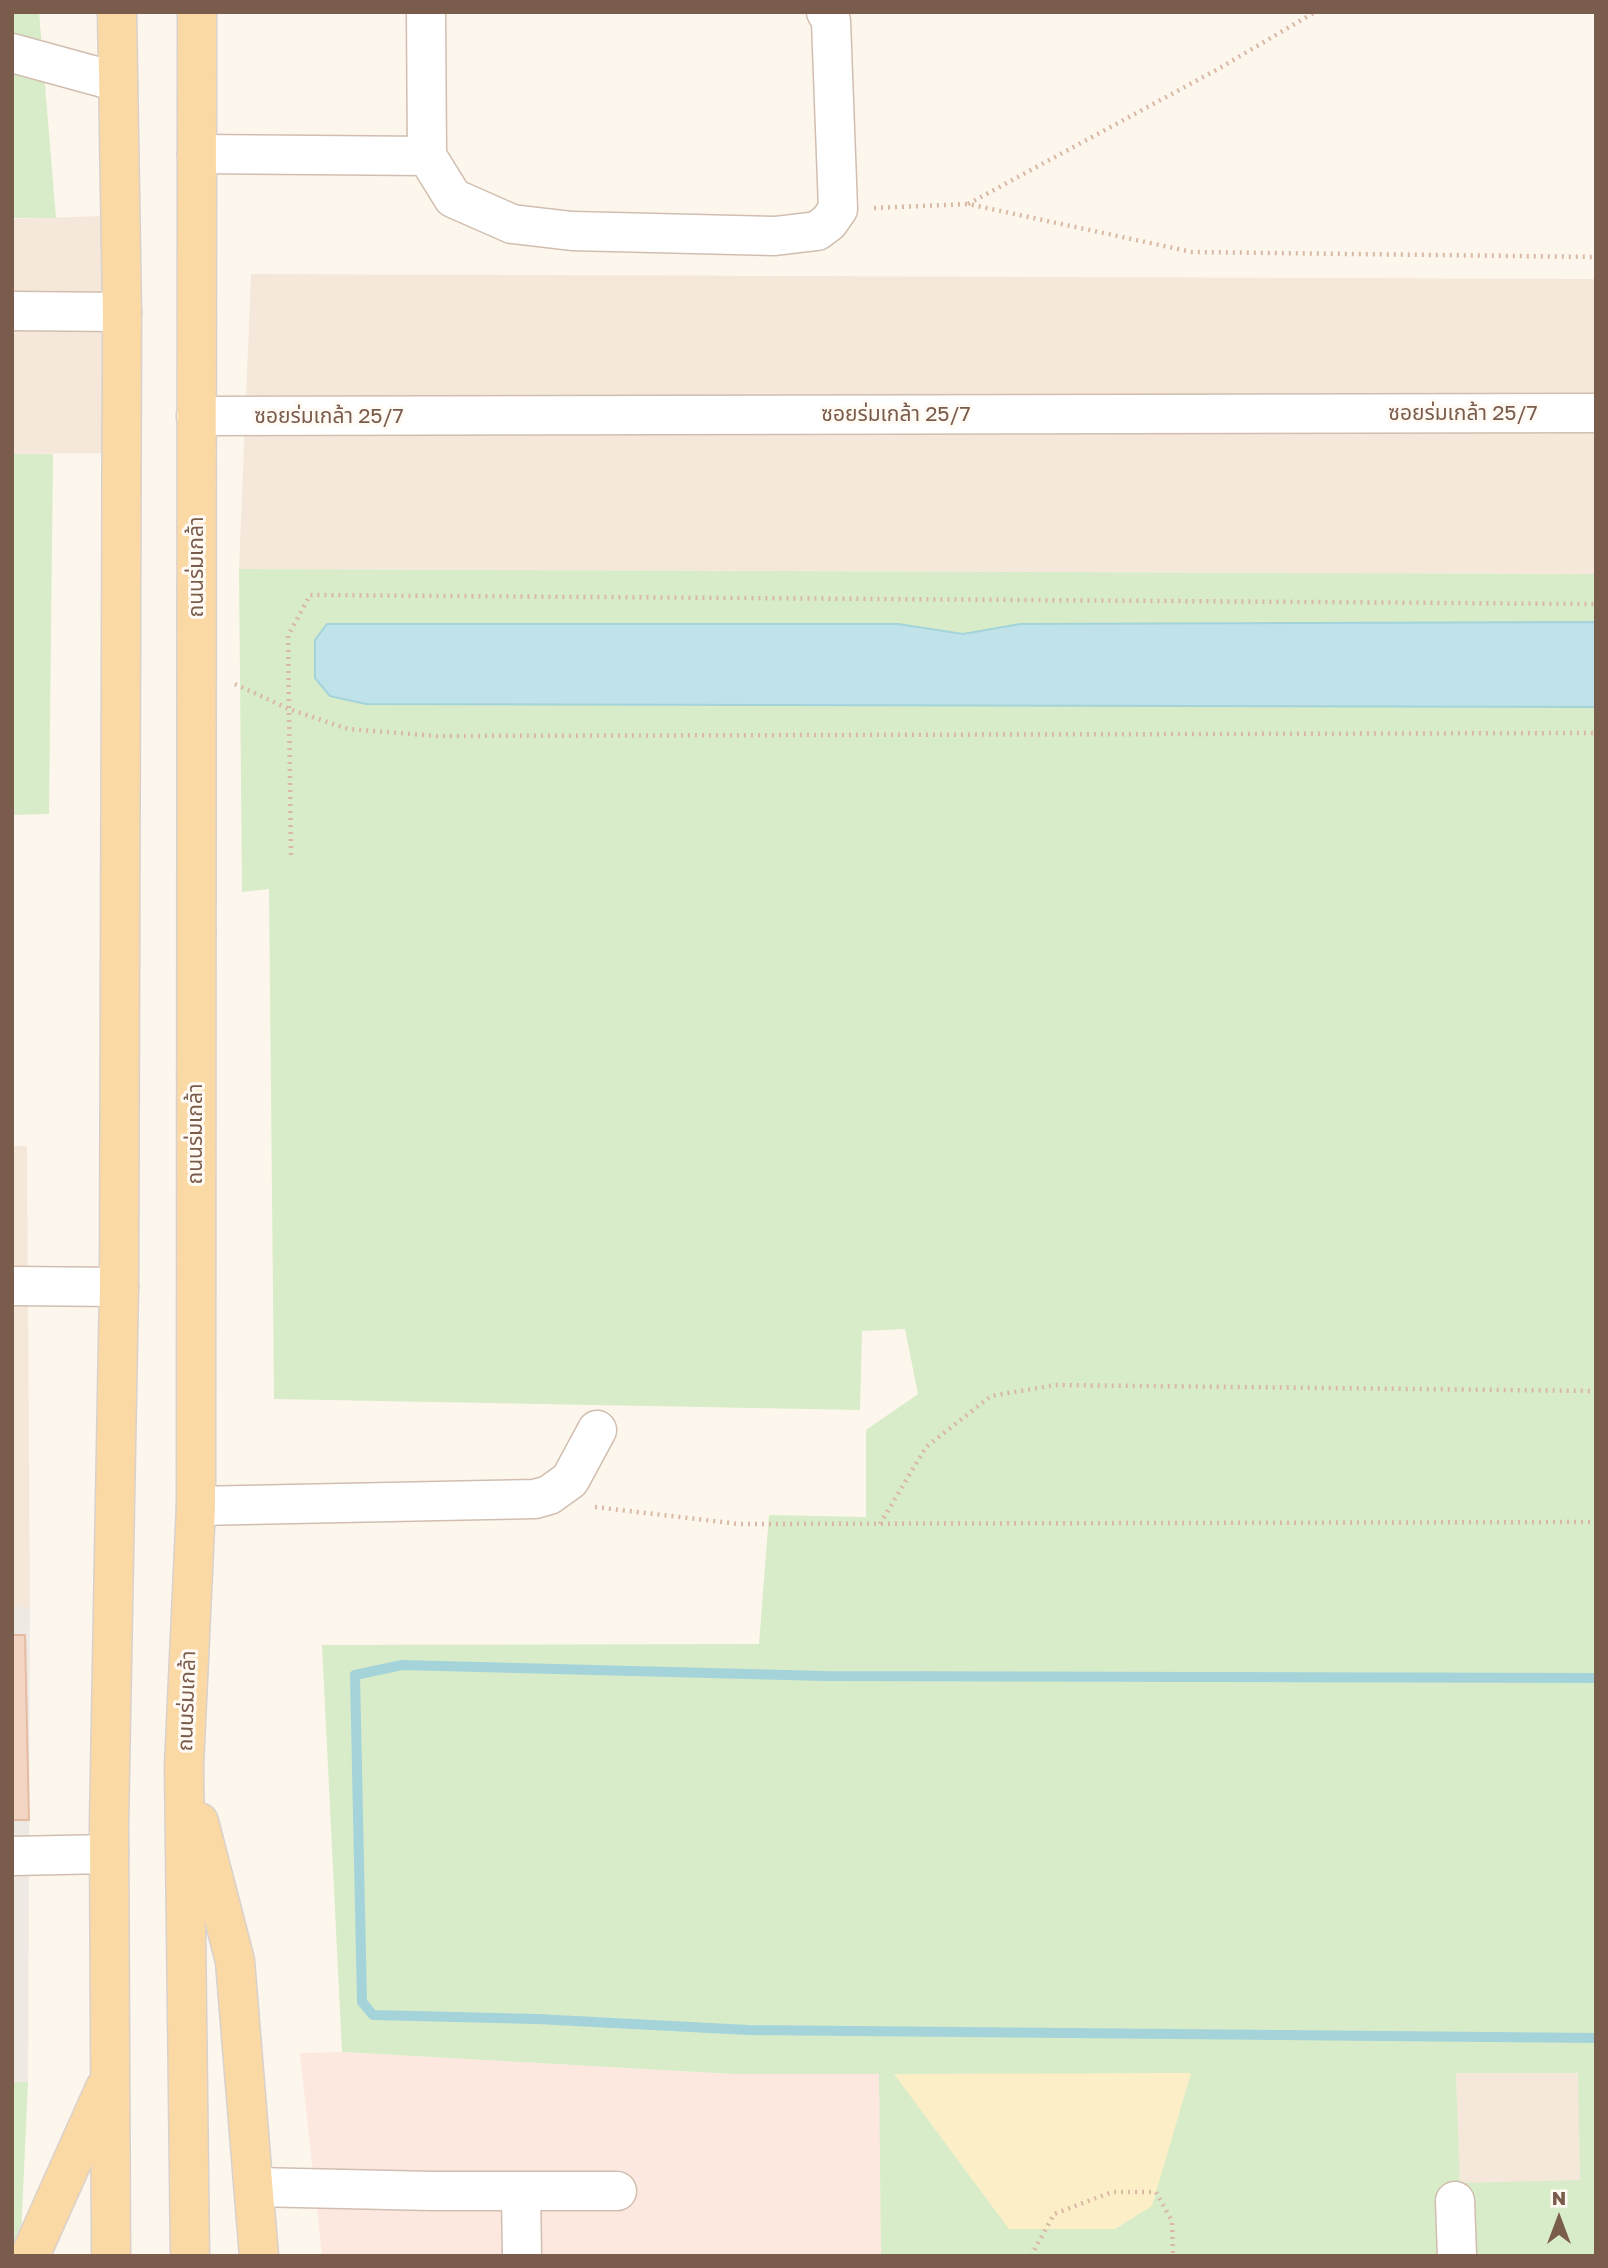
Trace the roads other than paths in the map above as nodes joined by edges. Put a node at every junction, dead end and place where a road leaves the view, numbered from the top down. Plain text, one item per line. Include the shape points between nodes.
1 (117, 12) edge
2 (197, 12) edge
3 (426, 12) edge
4 (826, 12) edge
5 (12, 52) edge
6 (118, 82) junction
7 (197, 154) junction
8 (427, 156) junction
9 (12, 311) edge
10 (122, 312) junction
11 (1596, 413) edge
12 (196, 416) junction
13 (12, 1286) edge
14 (119, 1287) junction
15 (597, 1430) dead end
16 (195, 1506) junction
17 (184, 1766) junction
18 (109, 1854) junction
19 (12, 1856) edge
20 (110, 2075) junction
21 (254, 2187) junction
22 (617, 2190) dead end
23 (521, 2192) junction
24 (1455, 2201) dead end
25 (260, 2246) edge
26 (30, 2256) edge
27 (111, 2256) edge
28 (190, 2256) edge
29 (522, 2256) edge
30 (1457, 2256) edge

1 - 6 main road
2 - 7 main road, ถนนร่มเกล้า
3 - 8 street
4 - 8 street via 831,21 838,209 817,231 775,236 572,231 512,224 453,198
5 - 6 street
6 - 10 main road
7 - 8 street
7 - 12 main road, ถนนร่มเกล้า
9 - 10 street
10 - 14 main road
11 - 12 street, ซอยร่มเกล้า 25/7
12 - 16 main road, ถนนร่มเกล้า
13 - 14 street
14 - 18 main road
15 - 16 street via 570,1480 536,1499
16 - 17 main road, ถนนร่มเกล้า
17 - 21 main road via 235,1961
17 - 28 main road, ถนนร่มเกล้า
18 - 19 street
18 - 20 main road
20 - 26 main road
20 - 27 main road
21 - 23 street
21 - 25 main road
22 - 23 street
23 - 29 street
24 - 30 street

